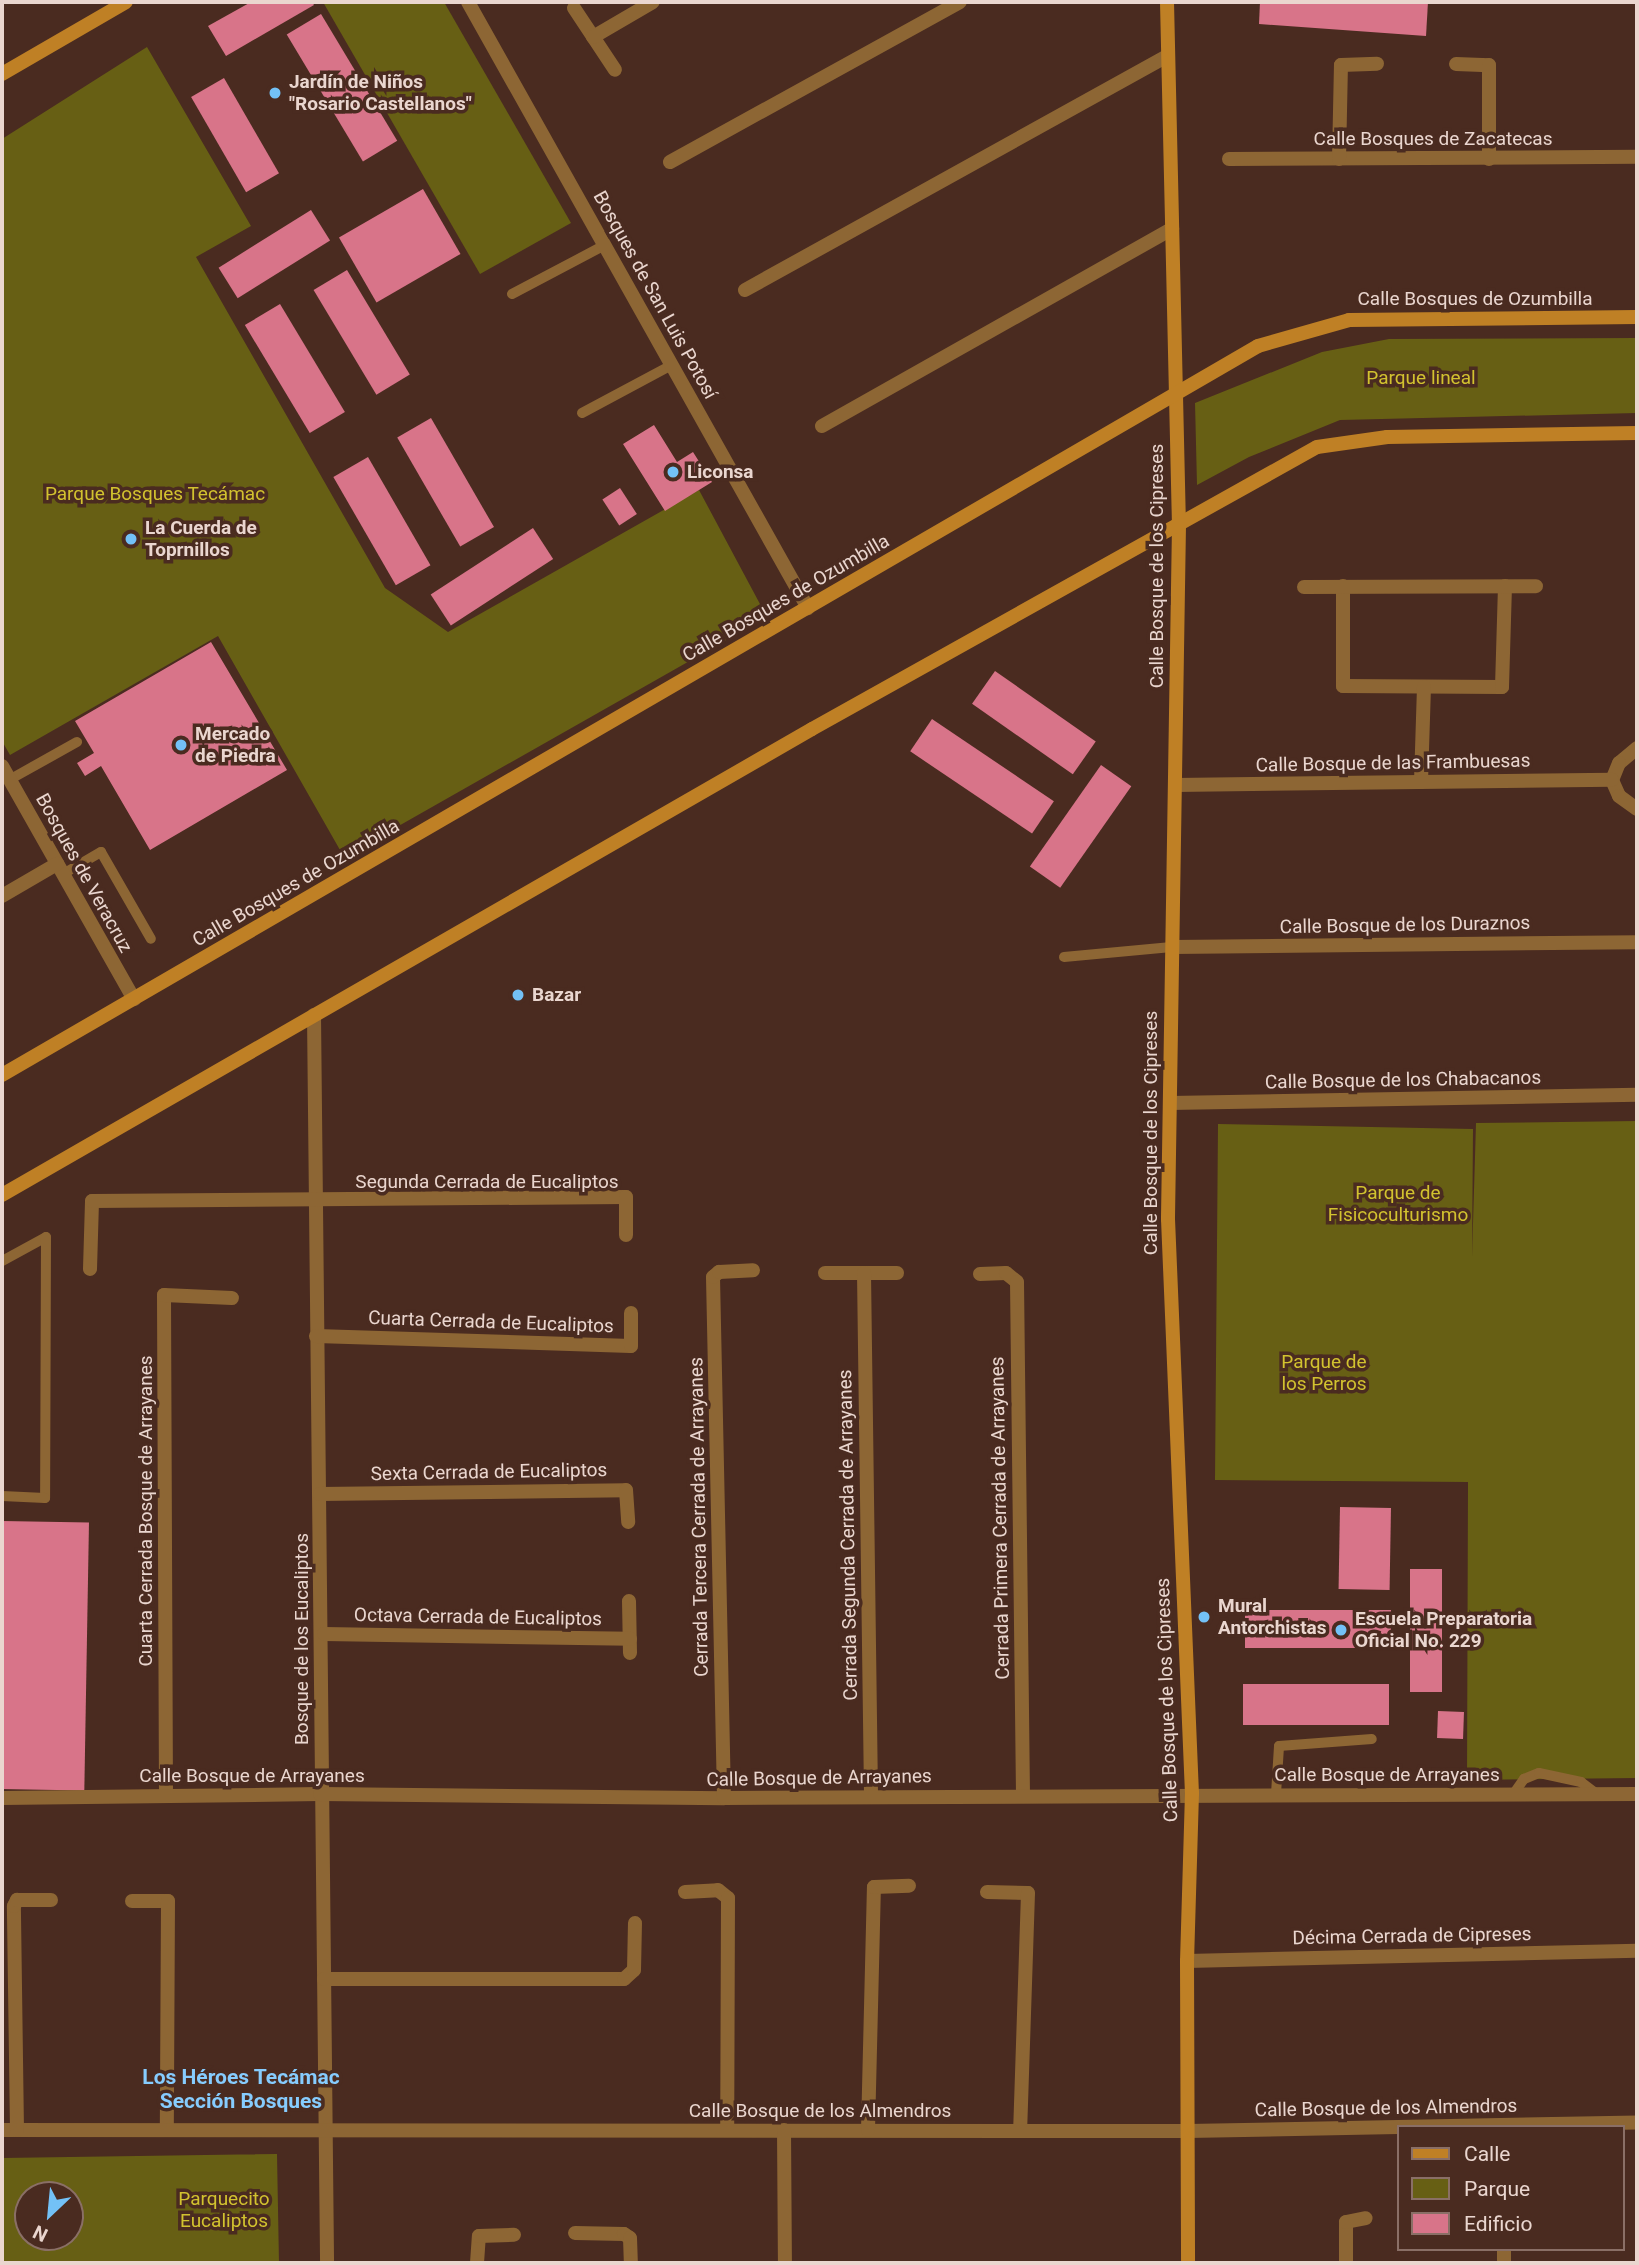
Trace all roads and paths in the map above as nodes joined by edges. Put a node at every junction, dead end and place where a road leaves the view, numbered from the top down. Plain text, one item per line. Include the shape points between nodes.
1 (126, 2) edge
2 (468, 2) edge
3 (653, 2) edge
4 (960, 2) edge
5 (1167, 2) edge
6 (575, 8) dead end
7 (593, 37) junction
8 (1168, 56) junction
9 (1377, 64) dead end
10 (1456, 64) dead end
11 (615, 70) dead end
12 (2, 74) edge
13 (1637, 156) edge
14 (1229, 159) dead end
15 (1339, 159) junction
16 (1489, 159) junction
17 (670, 162) dead end
18 (1172, 229) junction
19 (605, 246) junction
20 (745, 290) dead end
21 (512, 294) dead end
22 (1637, 317) edge
23 (672, 365) junction
24 (1175, 393) junction
25 (582, 413) dead end
26 (822, 426) dead end
27 (1637, 433) edge
28 (1179, 525) junction
29 (1343, 586) junction
30 (1505, 586) junction
31 (1536, 586) dead end
32 (1304, 587) dead end
33 (808, 608) junction
34 (1424, 687) junction
35 (77, 742) dead end
36 (1637, 748) edge
37 (5, 773) edge
38 (1612, 780) junction
39 (1421, 782) junction
40 (1175, 785) junction
41 (1637, 809) edge
42 (60, 869) junction
43 (2, 896) edge
44 (151, 939) dead end
45 (1637, 942) edge
46 (1172, 947) junction
47 (1064, 957) dead end
48 (134, 999) junction
49 (314, 1015) junction
50 (2, 1075) edge
51 (1637, 1095) edge
52 (1170, 1103) junction
53 (2, 1195) edge
54 (315, 1201) junction
55 (626, 1235) dead end
56 (2, 1261) edge
57 (90, 1269) dead end
58 (752, 1270) dead end
59 (825, 1273) dead end
60 (864, 1273) junction
61 (897, 1273) dead end
62 (980, 1273) dead end
63 (232, 1298) dead end
64 (631, 1312) dead end
65 (316, 1336) junction
66 (320, 1494) junction
67 (2, 1496) edge
68 (628, 1522) dead end
69 (629, 1601) dead end
70 (324, 1633) junction
71 (1373, 1739) dead end
72 (1192, 1793) junction
73 (166, 1794) junction
74 (320, 1794) junction
75 (1023, 1794) junction
76 (1276, 1794) junction
77 (1637, 1794) edge
78 (1598, 1795) junction
79 (871, 1796) junction
80 (1512, 1796) junction
81 (2, 1798) edge
82 (724, 1798) junction
83 (909, 1886) dead end
84 (685, 1892) dead end
85 (987, 1892) dead end
86 (51, 1900) dead end
87 (132, 1901) dead end
88 (635, 1923) dead end
89 (1637, 1951) edge
90 (1187, 1961) junction
91 (324, 1979) junction
92 (1637, 2122) edge
93 (1487, 2125) edge
94 (1398, 2127) edge
95 (2, 2130) edge
96 (17, 2130) junction
97 (167, 2130) junction
98 (326, 2130) junction
99 (727, 2130) junction
100 (784, 2130) junction
101 (868, 2130) junction
102 (1020, 2130) junction
103 (1188, 2131) junction
104 (1366, 2218) dead end
105 (575, 2233) dead end
106 (514, 2235) dead end
107 (327, 2263) edge
108 (477, 2263) edge
109 (631, 2263) edge
110 (785, 2263) edge
111 (1188, 2263) edge
112 (1346, 2263) edge

1 - 12 main road
2 - 19 street, Bosques de San Luis Potosí
3 - 7 street
4 - 17 street
5 - 8 main road, Calle Bosque de los Cipreses
6 - 7 street
7 - 11 street
8 - 18 main road, Calle Bosque de los Cipreses
8 - 20 street
9 - 15 street via 1341,65
10 - 16 street via 1489,65
13 - 16 street, Calle Bosques de Zacatecas
14 - 15 street, Calle Bosques de Zacatecas
15 - 16 street, Calle Bosques de Zacatecas
18 - 24 main road, Calle Bosque de los Cipreses
18 - 26 street
19 - 21 lane
19 - 23 street, Bosques de San Luis Potosí
22 - 24 main road, Calle Bosques de Ozumbilla via 1349,320 1258,346
23 - 25 lane
23 - 33 street, Bosques de San Luis Potosí
24 - 28 main road, Calle Bosque de los Cipreses
24 - 33 main road, Calle Bosques de Ozumbilla
27 - 28 main road via 1387,437 1317,447
28 - 40 main road, Calle Bosque de los Cipreses
28 - 49 main road
29 - 30 street
29 - 32 street
29 - 34 street via 1343,686
30 - 31 street
30 - 34 street via 1502,688
33 - 48 main road, Calle Bosques de Ozumbilla
34 - 39 street
35 - 37 lane
36 - 38 street via 1619,763
37 - 42 street, Bosques de Veracruz
38 - 39 street, Calle Bosque de las Frambuesas
38 - 41 street via 1619,796
39 - 40 street, Calle Bosque de las Frambuesas
40 - 46 main road, Calle Bosque de los Cipreses
42 - 43 street
42 - 44 lane via 101,852
42 - 48 street, Bosques de Veracruz
45 - 46 street, Calle Bosque de los Duraznos
46 - 47 lane
46 - 52 main road, Calle Bosque de los Cipreses
48 - 50 main road, Calle Bosques de Ozumbilla
49 - 53 main road
49 - 54 street, Bosque de los Eucaliptos
51 - 52 street, Calle Bosque de los Chabacanos
52 - 72 main road, Calle Bosque de los Cipreses via 1168,1219
54 - 55 street, Segunda Cerrada de Eucaliptos via 626,1197
54 - 57 street via 92,1201
54 - 65 street, Bosque de los Eucaliptos
56 - 67 lane via 46,1237 45,1497
58 - 82 street, Cerrada Tercera Cerrada de Arrayanes via 719,1272 713,1278
59 - 60 street
60 - 61 street
60 - 79 street, Cerrada Segunda Cerrada de Arrayanes
62 - 75 street, Cerrada Primera Cerrada de Arrayanes via 1006,1273 1017,1282
63 - 73 street, Cuarta Cerrada Bosque de Arrayanes via 164,1295
64 - 65 street, Cuarta Cerrada de Eucaliptos via 631,1346
65 - 66 street, Bosque de los Eucaliptos
66 - 68 street, Sexta Cerrada de Eucaliptos via 626,1490
66 - 70 street, Bosque de los Eucaliptos
69 - 70 street, Octava Cerrada de Eucaliptos via 630,1646
70 - 74 street, Bosque de los Eucaliptos
71 - 76 lane via 1279,1745
72 - 75 street, Calle Bosque de Arrayanes
72 - 76 street, Calle Bosque de Arrayanes
72 - 90 main road, Calle Bosque de los Cipreses
73 - 74 street, Calle Bosque de Arrayanes
73 - 81 street, Calle Bosque de Arrayanes
74 - 82 street, Calle Bosque de Arrayanes
74 - 91 street, Bosque de los Eucaliptos
75 - 79 street, Calle Bosque de Arrayanes
76 - 80 street, Calle Bosque de Arrayanes
77 - 78 street, Calle Bosque de Arrayanes
78 - 80 street, Calle Bosque de Arrayanes
78 - 80 lane via 1581,1782 1539,1773 1524,1779
79 - 82 street, Calle Bosque de Arrayanes
83 - 101 street via 874,1886
84 - 99 street via 718,1890 728,1898
85 - 102 street via 1028,1893
86 - 96 street via 17,1900 14,1906
87 - 97 street via 168,1901
88 - 91 street via 634,1970 624,1979
89 - 90 street, Décima Cerrada de Cipreses
90 - 103 main road, Calle Bosque de los Cipreses
91 - 98 street, Bosque de los Eucaliptos
92 - 93 street, Calle Bosque de los Almendros
94 - 103 street, Calle Bosque de los Almendros
95 - 96 street, Calle Bosque de los Almendros
96 - 97 street, Calle Bosque de los Almendros
97 - 98 street, Calle Bosque de los Almendros
98 - 99 street, Calle Bosque de los Almendros
98 - 107 street, Bosque de los Eucaliptos
99 - 100 street, Calle Bosque de los Almendros
100 - 101 street, Calle Bosque de los Almendros
100 - 110 street
101 - 102 street, Calle Bosque de los Almendros
102 - 103 street, Calle Bosque de los Almendros
103 - 111 main road, Calle Bosque de los Cipreses
104 - 112 street via 1346,2222
105 - 109 street via 624,2234 630,2238
106 - 108 street via 479,2236

